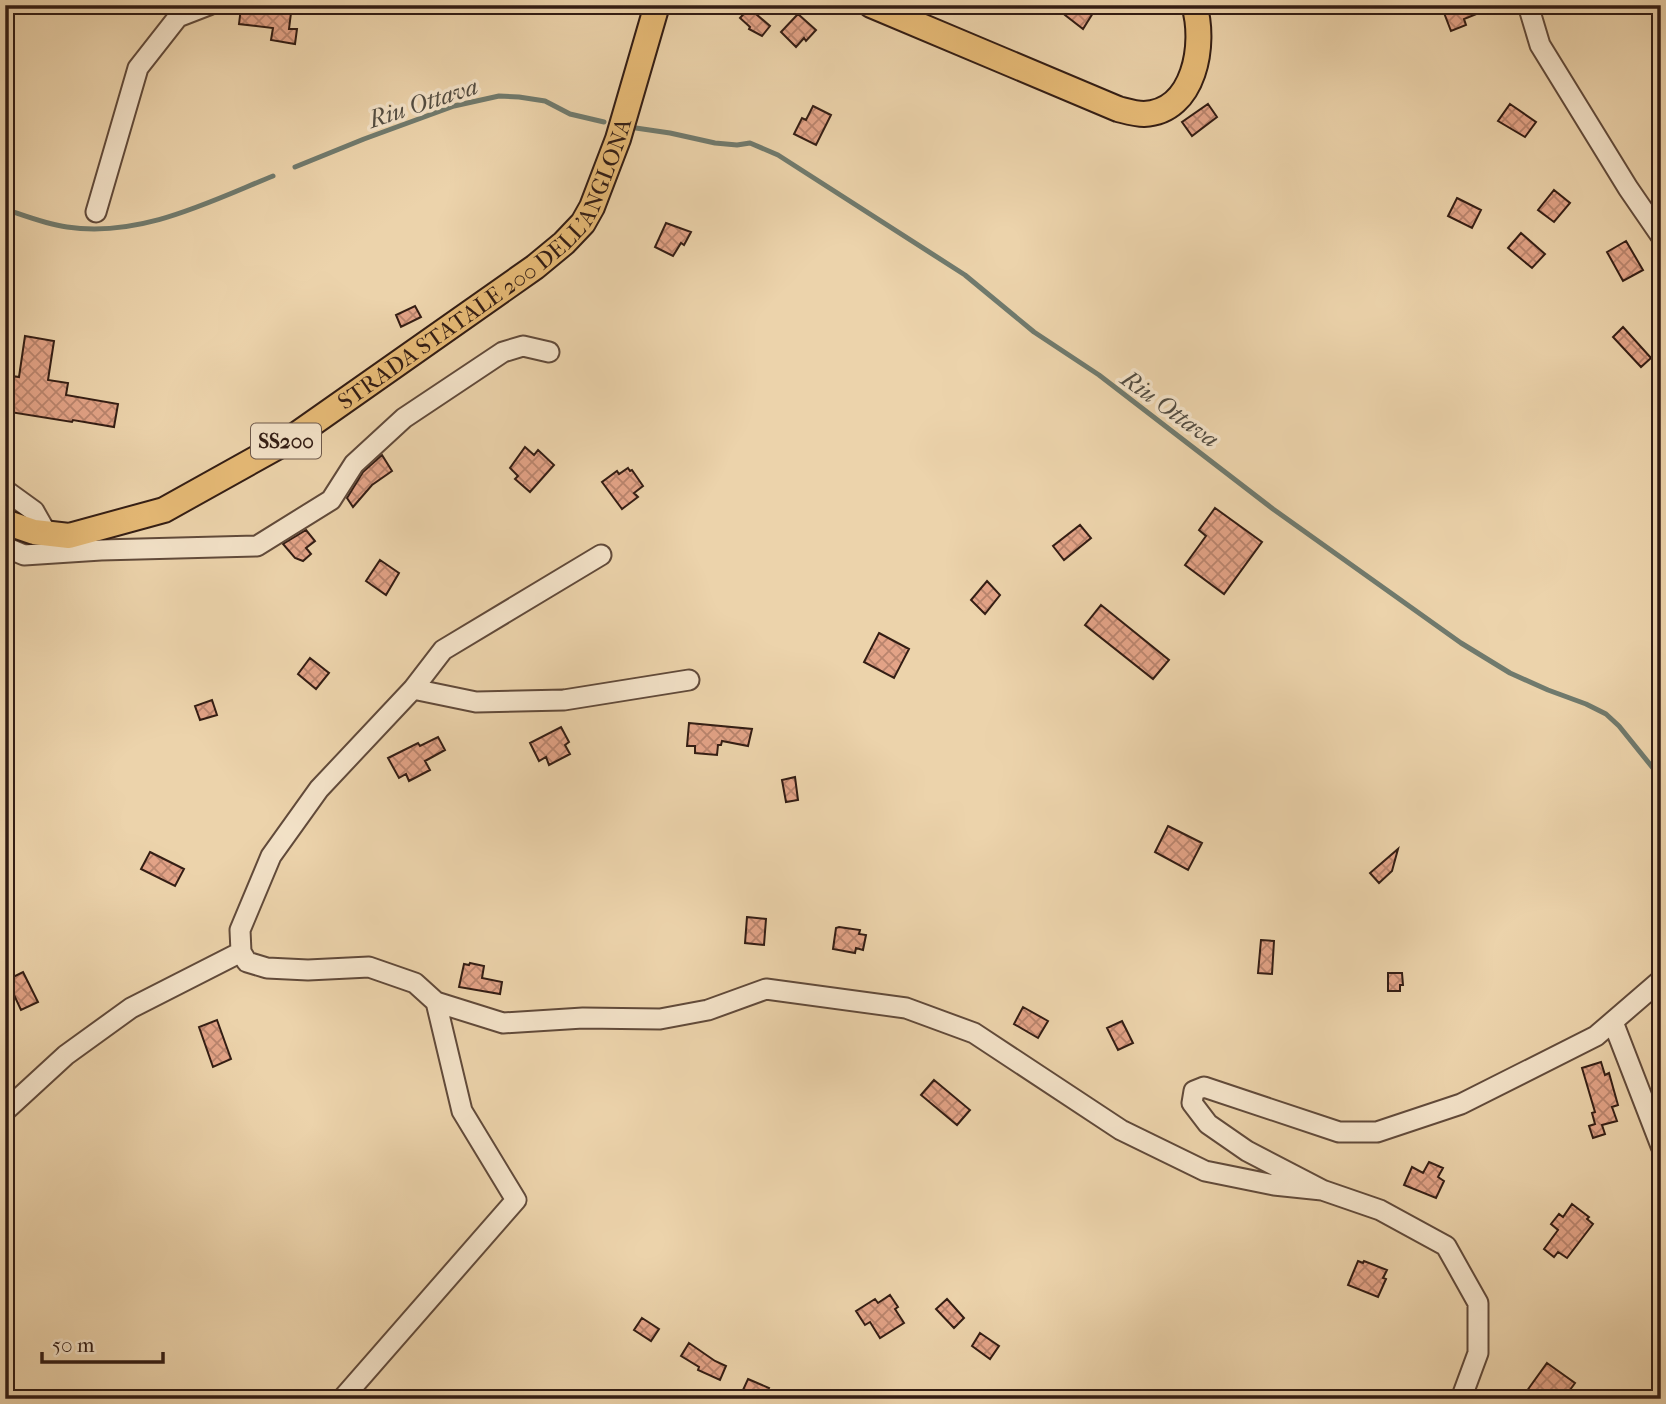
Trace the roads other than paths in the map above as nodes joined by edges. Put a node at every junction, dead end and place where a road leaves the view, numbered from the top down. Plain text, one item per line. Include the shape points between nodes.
1 (209, 5) edge
2 (657, 5) edge
3 (871, 5) edge
4 (1194, 5) edge
5 (1528, 5) edge
6 (96, 212) dead end
7 (1661, 236) edge
8 (550, 352) dead end
9 (5, 490) edge
10 (5, 522) edge
11 (47, 534) junction
12 (5, 547) edge
13 (601, 555) dead end
14 (689, 680) dead end
15 (413, 689) junction
16 (241, 952) junction
17 (1661, 980) edge
18 (436, 1002) junction
19 (1612, 1022) junction
20 (5, 1111) edge
21 (1661, 1146) edge
22 (1322, 1191) junction
23 (342, 1399) edge
24 (1461, 1399) edge

1 - 6 street via 178,17 138,68
2 - 11 main road, STRADA STATALE 200 DELL'ANGLONA / SS200 via 618,139 592,207 564,243 286,442 164,510 69,536
3 - 4 main road via 1118,109 1145,114 1165,108 1183,95 1193,74 1198,43
5 - 7 street via 1541,45
8 - 12 street via 523,346 503,352 404,418 354,464 331,500 257,547 24,555
9 - 11 street via 34,511
10 - 11 main road, STRADA STATALE 200 DELL'ANGLONA / SS200
13 - 15 street via 443,650
14 - 15 street via 564,700 476,702
15 - 16 street via 319,789 271,856 240,930
16 - 18 street via 247,962 267,968 369,967 415,983
16 - 20 street via 131,1009 66,1055
17 - 19 street
18 - 22 street via 503,1023 660,1019 708,1010 766,989 906,1008 974,1032 1121,1130 1205,1171
18 - 23 street via 462,1111 516,1200
19 - 21 street
19 - 22 street via 1596,1036 1461,1104 1377,1132 1339,1132 1204,1087 1194,1091 1192,1102 1208,1124 1247,1151
22 - 24 street via 1380,1210 1446,1246 1478,1303 1478,1353

